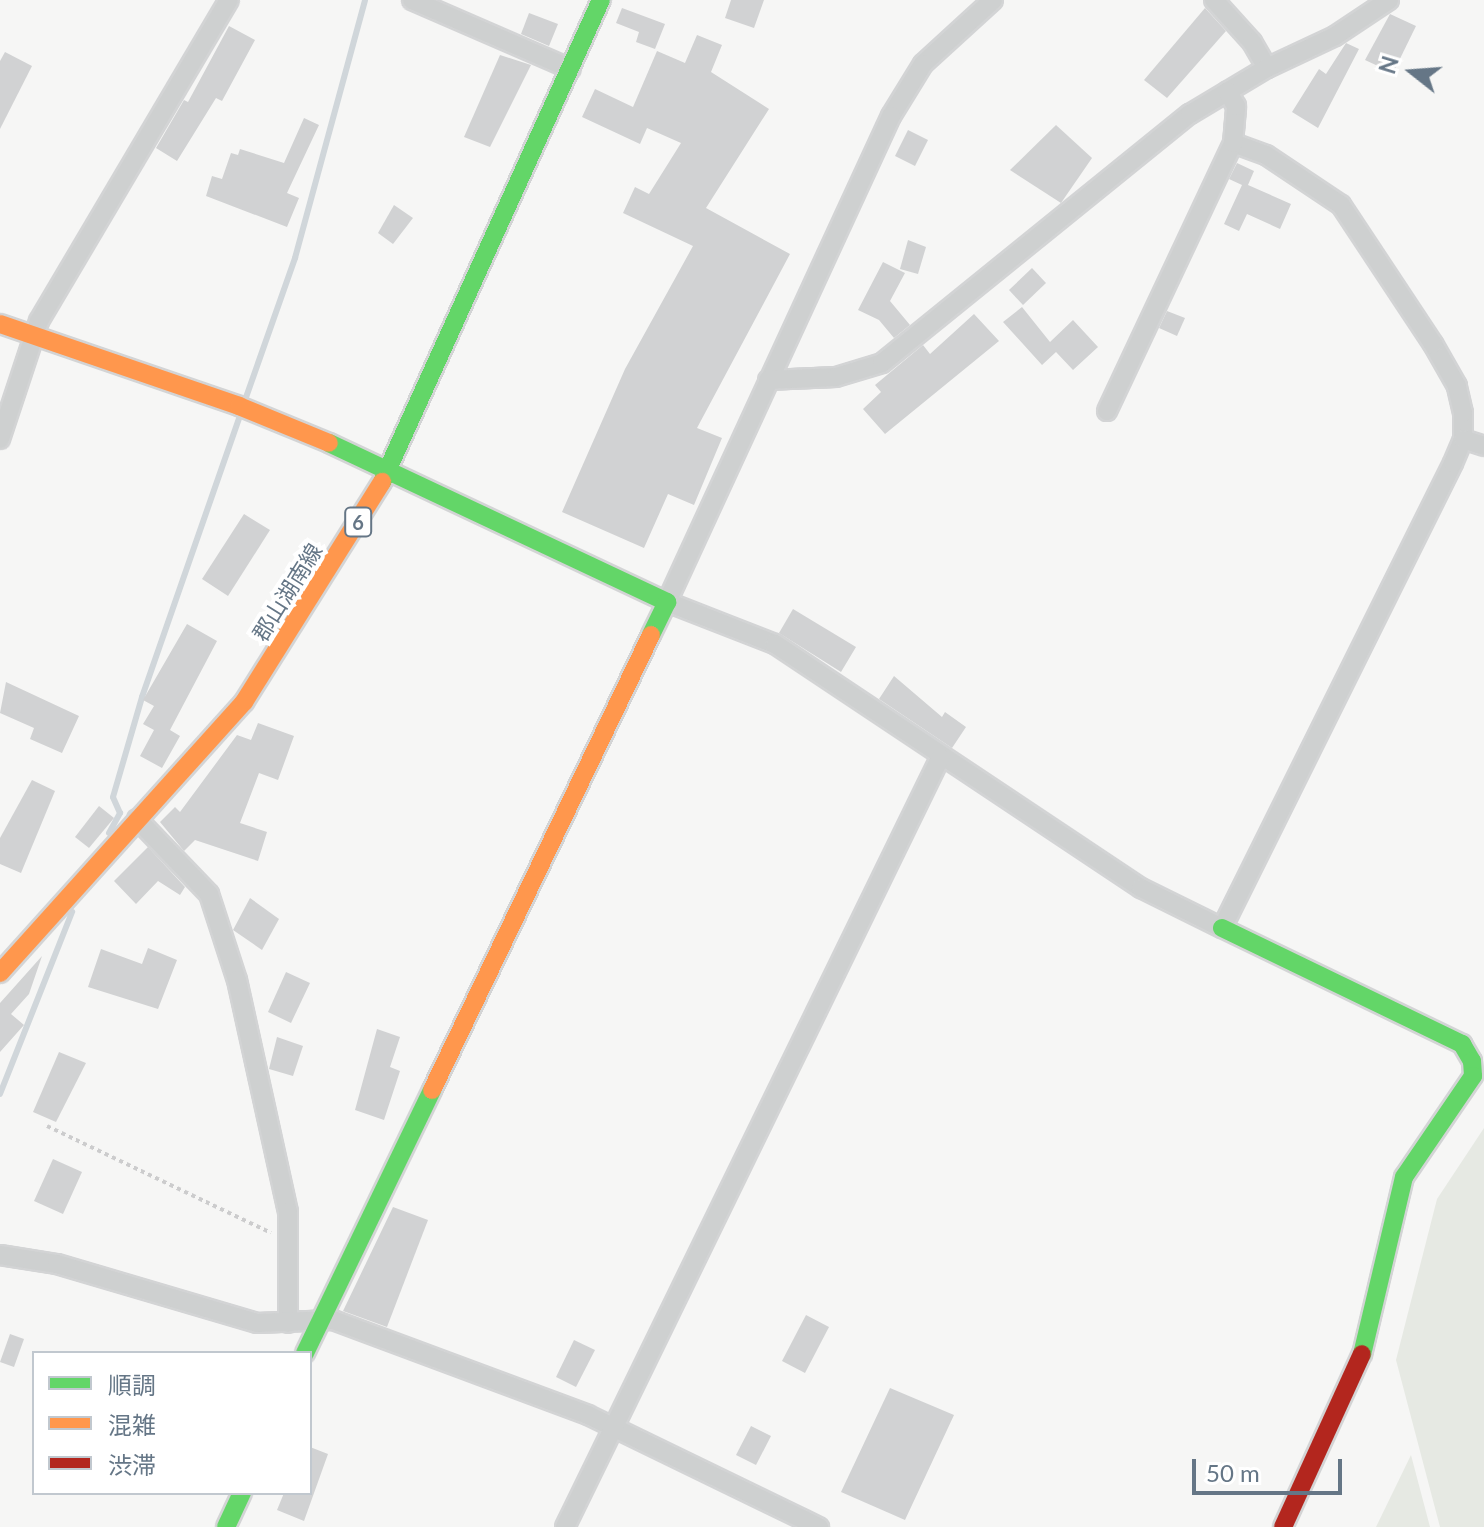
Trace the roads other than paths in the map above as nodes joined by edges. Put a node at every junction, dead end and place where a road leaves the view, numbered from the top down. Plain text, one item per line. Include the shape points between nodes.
1 (229, 0) edge
2 (412, 0) edge
3 (601, 0) edge
4 (993, 0) edge
5 (1214, 0) edge
6 (1389, 0) edge
7 (1267, 68) junction
8 (571, 69) junction
9 (1227, 91) junction
10 (1233, 143) junction
11 (0, 324) edge
12 (34, 335) junction
13 (768, 380) junction
14 (1107, 411) dead end
15 (0, 439) edge
16 (1463, 439) junction
17 (1484, 446) edge
18 (390, 469) junction
19 (667, 602) junction
20 (940, 758) junction
21 (137, 819) junction
22 (1222, 928) junction
23 (0, 973) edge
24 (0, 1255) edge
25 (321, 1318) junction
26 (288, 1323) junction
27 (306, 1351) edge
28 (613, 1428) junction
29 (241, 1495) edge
30 (226, 1527) edge
31 (565, 1527) edge
32 (819, 1527) edge
33 (1283, 1527) edge

1 - 12 street
2 - 8 street
3 - 8 street, 郡山湖南線 / 6
4 - 13 street via 923,64 891,116
5 - 7 street via 1252,42
6 - 7 street via 1335,36
7 - 9 street
8 - 18 street, 郡山湖南線 / 6
9 - 10 street via 1236,106
9 - 13 street via 1190,114 882,363 836,377
10 - 14 street
10 - 16 street via 1266,155 1345,211 1457,386
11 - 12 street
12 - 15 street
12 - 18 street via 239,406
13 - 19 street
16 - 17 street
16 - 22 street
18 - 19 street
18 - 21 street, 郡山湖南線 / 6 via 244,702
19 - 20 street via 775,644
19 - 25 street
20 - 22 street via 1141,888
20 - 28 street
21 - 23 street, 郡山湖南線 / 6
21 - 26 street via 200,879 215,909 279,1158 288,1241
22 - 33 street via 1462,1044 1472,1061 1473,1076 1404,1177 1367,1344
24 - 26 street via 57,1264 242,1320
25 - 26 street
25 - 27 street
25 - 28 street
28 - 31 street
28 - 32 street
29 - 30 street

